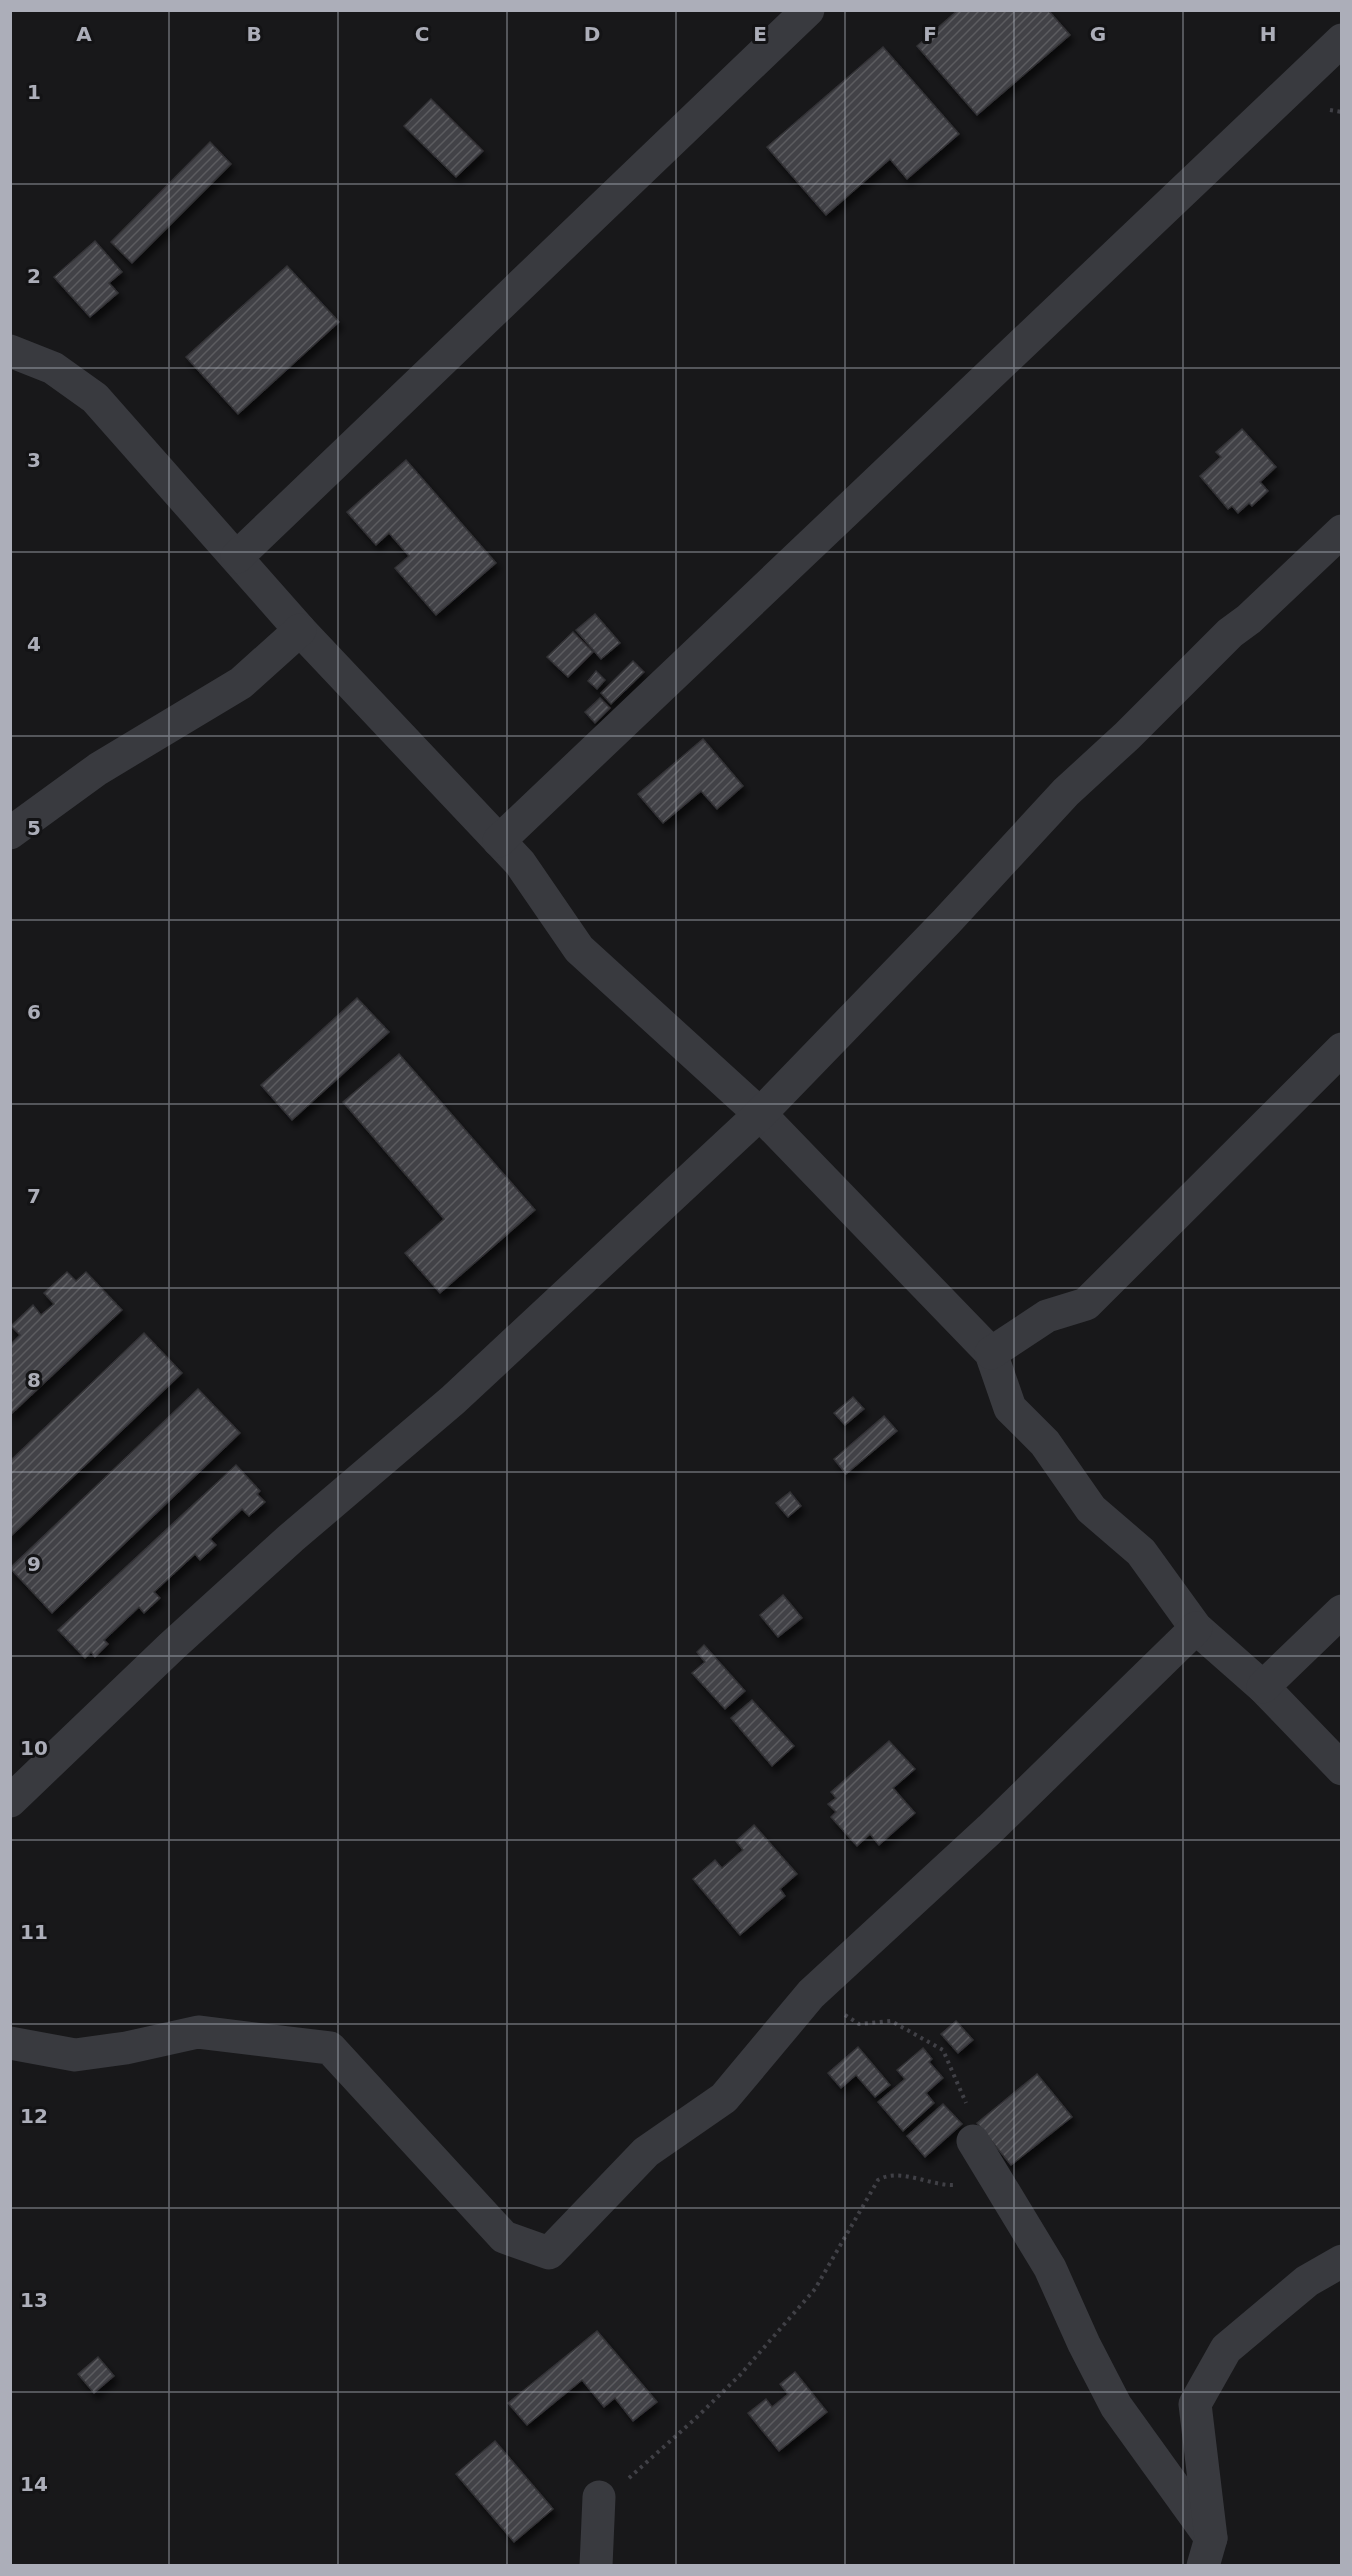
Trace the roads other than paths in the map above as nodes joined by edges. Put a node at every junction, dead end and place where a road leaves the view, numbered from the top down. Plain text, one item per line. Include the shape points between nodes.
1 (808, 10) edge
2 (1341, 40) edge
3 (10, 351) edge
4 (1341, 531) edge
5 (237, 557) junction
6 (300, 630) junction
7 (10, 833) edge
8 (499, 841) junction
9 (1341, 1049) edge
10 (760, 1114) junction
11 (991, 1353) junction
12 (1341, 1611) edge
13 (1196, 1628) junction
14 (1263, 1687) junction
15 (1341, 1769) edge
16 (10, 1801) edge
17 (10, 2043) edge
18 (973, 2140) road end
19 (1341, 2261) edge
20 (599, 2497) road end
21 (1207, 2552) edge
22 (596, 2565) edge

1 - 5 street
2 - 8 street
3 - 5 street via 53,368 95,398
4 - 10 street via 1066,792
5 - 6 street
6 - 7 street via 241,683 98,769
6 - 8 street
8 - 10 street via 520,863 579,949
9 - 11 street via 1086,1304 1047,1316
10 - 11 street
10 - 16 street via 453,1400 172,1646
11 - 13 street via 1010,1407 1044,1443 1091,1509 1141,1552
12 - 14 street
13 - 14 street
13 - 17 street via 990,1829 811,1994 724,2098 646,2152 549,2253 504,2237 330,2048 198,2032 75,2055
14 - 15 street
18 - 21 street via 1050,2268 1083,2344 1116,2406
19 - 21 street via 1306,2281 1226,2349 1195,2404
20 - 22 street

